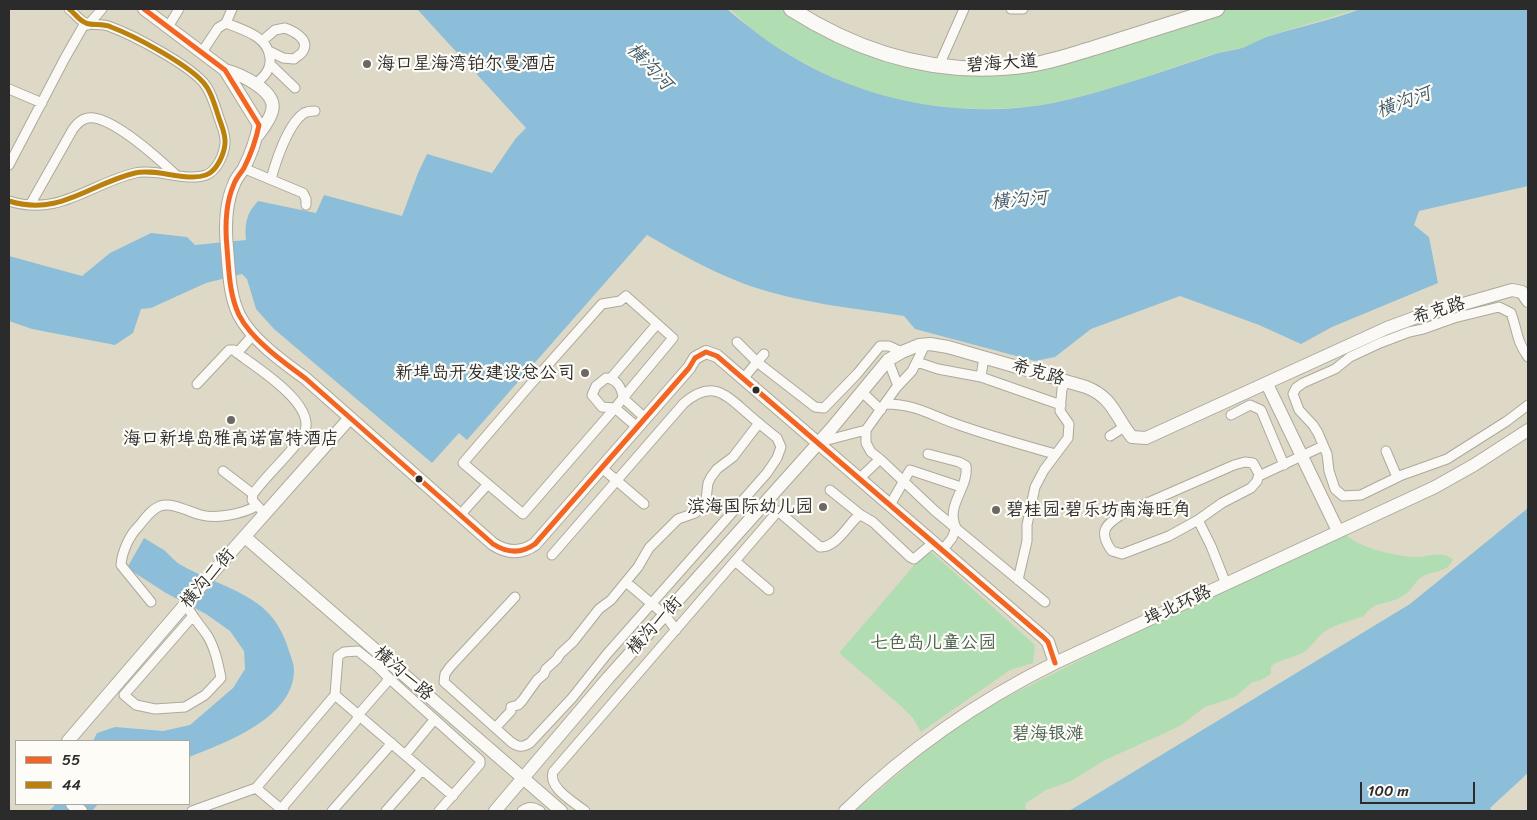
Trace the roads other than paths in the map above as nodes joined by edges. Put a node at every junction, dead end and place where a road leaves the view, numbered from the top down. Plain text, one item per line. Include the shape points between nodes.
1 (69, 9) edge
2 (84, 9) edge
3 (102, 9) edge
4 (144, 9) edge
5 (178, 9) edge
6 (232, 9) edge
7 (791, 9) edge
8 (799, 9) edge
9 (964, 9) edge
10 (1011, 9) edge
11 (1023, 9) edge
12 (1204, 9) edge
13 (1217, 9) edge
14 (85, 23) junction
15 (226, 23) junction
16 (168, 27) junction
17 (262, 41) junction
18 (269, 51) junction
19 (202, 52) junction
20 (942, 61) junction
21 (270, 64) junction
22 (225, 70) junction
23 (255, 84) junction
24 (295, 88) dead end
25 (9, 89) edge
26 (42, 103) junction
27 (315, 111) dead end
28 (257, 137) junction
29 (9, 165) edge
30 (244, 168) junction
31 (176, 175) junction
32 (271, 179) junction
33 (9, 201) edge
34 (30, 206) junction
35 (306, 206) dead end
36 (1528, 300) edge
37 (657, 324) junction
38 (254, 334) junction
39 (737, 342) dead end
40 (925, 345) junction
41 (902, 352) junction
42 (238, 353) junction
43 (764, 354) dead end
44 (1527, 354) edge
45 (984, 358) junction
46 (888, 360) junction
47 (757, 362) junction
48 (917, 362) junction
49 (981, 377) junction
50 (611, 378) junction
51 (742, 379) junction
52 (1066, 381) junction
53 (197, 384) dead end
54 (1267, 384) junction
55 (898, 386) junction
56 (862, 392) junction
57 (623, 398) junction
58 (1061, 405) junction
59 (1528, 405) edge
60 (884, 407) junction
61 (615, 408) junction
62 (1231, 415) dead end
63 (349, 419) junction
64 (641, 423) junction
65 (759, 423) junction
66 (1124, 427) junction
67 (866, 430) junction
68 (1528, 430) edge
69 (1110, 436) dead end
70 (818, 443) junction
71 (1323, 446) junction
72 (1386, 451) dead end
73 (928, 454) dead end
74 (1054, 454) junction
75 (880, 459) junction
76 (1293, 463) junction
77 (602, 468) junction
78 (223, 471) dead end
79 (1258, 476) junction
80 (1397, 477) junction
81 (859, 479) junction
82 (617, 481) junction
83 (903, 481) junction
84 (488, 484) junction
85 (962, 487) junction
86 (830, 490) dead end
87 (253, 494) junction
88 (644, 504) dead end
89 (890, 505) junction
90 (261, 510) junction
91 (460, 515) junction
92 (861, 515) junction
93 (1198, 520) junction
94 (956, 528) junction
95 (1338, 531) junction
96 (245, 537) junction
97 (938, 547) junction
98 (552, 555) dead end
99 (735, 561) junction
100 (1018, 580) junction
101 (626, 582) junction
102 (1226, 584) junction
103 (769, 590) dead end
104 (515, 597) dead end
105 (151, 602) dead end
106 (1045, 602) dead end
107 (652, 604) junction
108 (186, 605) junction
109 (665, 615) junction
110 (192, 617) junction
111 (676, 630) junction
112 (381, 663) junction
113 (1055, 663) junction
114 (138, 669) junction
115 (388, 678) junction
116 (335, 695) junction
117 (359, 714) junction
118 (434, 720) junction
119 (496, 727) junction
120 (69, 740) edge
121 (392, 743) junction
122 (405, 754) junction
123 (422, 770) junction
124 (522, 778) junction
125 (256, 788) junction
126 (453, 796) junction
127 (282, 810) edge
128 (192, 811) edge
129 (332, 811) edge
130 (386, 811) edge
131 (440, 811) edge
132 (495, 811) edge
133 (522, 811) edge
134 (540, 811) edge
135 (561, 811) edge
136 (585, 811) edge
137 (845, 811) edge

1 - 14 street
2 - 14 street
3 - 14 street
4 - 16 main road
5 - 16 street
6 - 15 street
7 - 13 main road, 碧海大道 via 834,34 874,50 923,63 970,68 1029,65 1060,58
8 - 20 main road, 碧海大道 via 859,41 906,55
9 - 20 street
10 - 11 street
12 - 20 main road, 碧海大道 via 1045,58 995,64
14 - 26 street
14 - 31 street via 110,26 131,36 203,82 216,107 226,143 216,167 207,175
15 - 17 street
15 - 19 street via 218,28
16 - 19 main road
17 - 18 street
17 - 18 street via 275,30 285,28 300,36 304,45 294,60
18 - 21 street
19 - 22 main road
21 - 23 street via 265,76
21 - 24 street
22 - 23 main road via 240,74
22 - 28 main road via 259,125
23 - 28 main road via 272,101 273,110
25 - 26 street
26 - 29 street
27 - 32 street via 306,111 289,133
28 - 30 main road
30 - 32 street
30 - 38 main road via 234,184 225,226 233,297 240,315
31 - 34 street via 140,172 66,200
31 - 34 street via 150,150 112,125 85,118 73,129
32 - 35 street via 303,193
33 - 34 street
36 - 54 main road, 希克路 via 1522,292 1512,290 1414,318
37 - 50 street
37 - 57 street via 673,338
37 - 84 street via 626,296 602,304 463,463
38 - 42 street
38 - 63 main road
39 - 47 street
40 - 41 main road, 希克路
40 - 45 main road, 希克路 via 948,347
40 - 48 street
41 - 46 main road, 希克路
41 - 47 street via 880,346 824,408 815,407
42 - 53 street via 229,350
42 - 87 street via 287,392 299,404 306,419 304,433
43 - 47 street
44 - 71 street via 1517,338 1511,314 1498,307 1380,343 1296,388 1293,394 1299,410 1314,425
45 - 49 street
45 - 52 main road, 希克路
46 - 55 street
46 - 56 main road, 希克路
47 - 51 street
48 - 49 street
48 - 55 street
49 - 58 street
50 - 57 street via 621,388
50 - 61 street via 596,386 592,395 602,407
51 - 64 main road via 717,356 706,352 700,354
51 - 70 main road
52 - 58 street
52 - 66 main road, 希克路 via 1100,394
54 - 66 main road, 希克路 via 1146,438 1132,437
54 - 76 main road
55 - 60 street
56 - 60 street
56 - 70 main road, 希克路
57 - 61 street
57 - 64 street
58 - 74 street via 1060,411 1069,424 1068,438
59 - 80 street via 1447,458
60 - 67 street
60 - 74 street via 902,404 917,408
61 - 64 street
61 - 84 street via 523,514
62 - 76 street via 1250,405 1262,410
63 - 90 main road, 横沟二街
63 - 91 main road
64 - 77 main road
65 - 82 street via 727,395 713,391 698,393 684,403
65 - 101 street via 711,477 702,506 671,525 649,548
65 - 107 street via 777,438 781,447 778,458
66 - 69 street
67 - 70 street
67 - 75 street via 866,443
68 - 95 main road, 埠北环路 via 1455,476
70 - 81 main road
70 - 109 main road, 横沟一街
71 - 76 street
71 - 80 street via 1335,489 1343,496 1361,495
72 - 80 street
73 - 85 street via 966,466
74 - 100 street via 1035,487
75 - 81 street
75 - 83 street
76 - 79 street
76 - 95 main road
77 - 82 street
77 - 91 main road via 542,538 528,549 512,552 501,548
78 - 87 street
79 - 93 street via 1252,488
79 - 93 street via 1253,463 1236,464 1113,519 1105,528 1104,536 1112,551 1122,554 1162,539
81 - 89 main road
82 - 88 street
82 - 98 street
83 - 85 street via 910,470
83 - 89 street
83 - 94 street
84 - 91 street
85 - 94 street via 952,515
86 - 92 street
87 - 90 street via 252,500
89 - 97 main road
90 - 96 main road, 横沟二街
90 - 105 street via 220,517 165,505 152,510 132,535 121,565
92 - 97 street via 914,559
92 - 99 street via 826,548 820,547 778,511
93 - 102 street
94 - 97 street via 952,538
94 - 100 street
95 - 102 main road, 埠北环路
96 - 108 main road, 横沟二街
96 - 112 main road, 横沟一路
97 - 113 main road via 1048,642
99 - 103 street
99 - 111 street
100 - 106 street
101 - 107 street
101 - 119 street
102 - 113 main road, 埠北环路
104 - 119 street via 445,674 444,682
107 - 109 street
107 - 119 street via 530,743 517,746
108 - 110 street
108 - 114 main road, 横沟二街
109 - 111 street
109 - 124 main road, 横沟一街
110 - 114 street
110 - 114 street via 208,636 220,678 205,695 185,706 154,709 136,705 124,694
111 - 136 street via 553,772 554,784
112 - 115 street
112 - 116 street via 358,650 338,656
112 - 124 main road, 横沟一路
113 - 137 main road, 埠北环路 via 937,734 884,775
114 - 120 main road, 横沟二街
115 - 117 street
115 - 118 street
116 - 117 street
116 - 125 street
117 - 121 street
117 - 127 street
118 - 122 street
118 - 126 street via 480,760
121 - 122 street
121 - 129 street
122 - 123 street
123 - 126 street
123 - 130 street
124 - 132 main road, 横沟一街
124 - 135 main road, 横沟一路
125 - 127 street
125 - 128 street
126 - 131 street
133 - 134 street via 527,807

